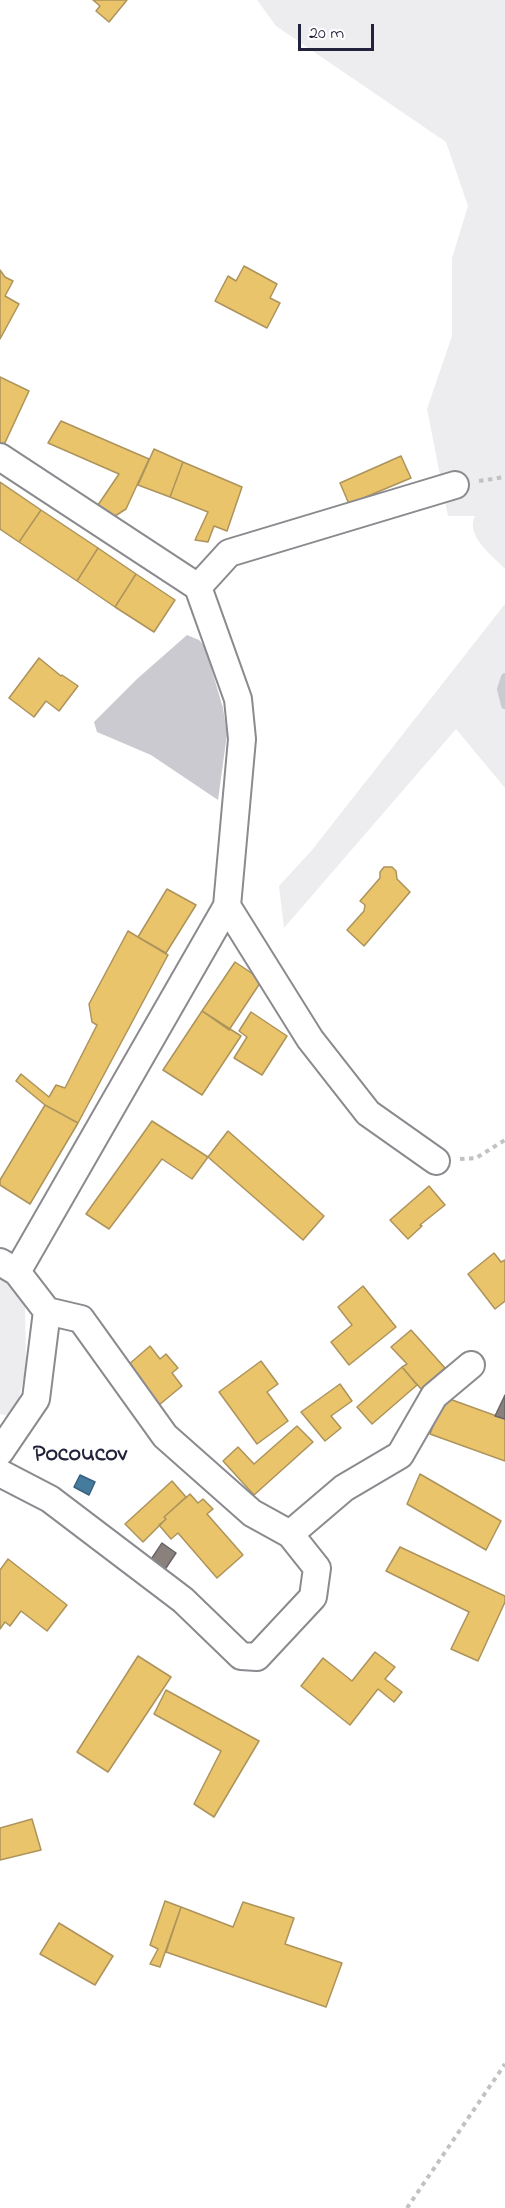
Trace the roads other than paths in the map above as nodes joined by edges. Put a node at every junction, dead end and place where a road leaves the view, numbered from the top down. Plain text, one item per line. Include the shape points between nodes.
1 (0, 458) edge
2 (455, 485) dead end
3 (198, 587) junction
4 (227, 906) junction
5 (436, 1161) road end
6 (8, 1267) edge
7 (47, 1311) junction
8 (471, 1365) dead end
9 (0, 1452) edge
10 (0, 1473) edge
11 (290, 1534) junction

1 - 3 street
2 - 3 street via 229,553
3 - 4 street via 238,699 242,740
4 - 5 street via 310,1039 368,1113
4 - 6 street
6 - 7 street
7 - 9 street via 36,1399
7 - 11 street via 81,1319 165,1436 252,1514
8 - 11 street via 434,1396 400,1455 344,1488
10 - 11 street via 50,1499 183,1600 241,1656 257,1657 313,1597 317,1568

